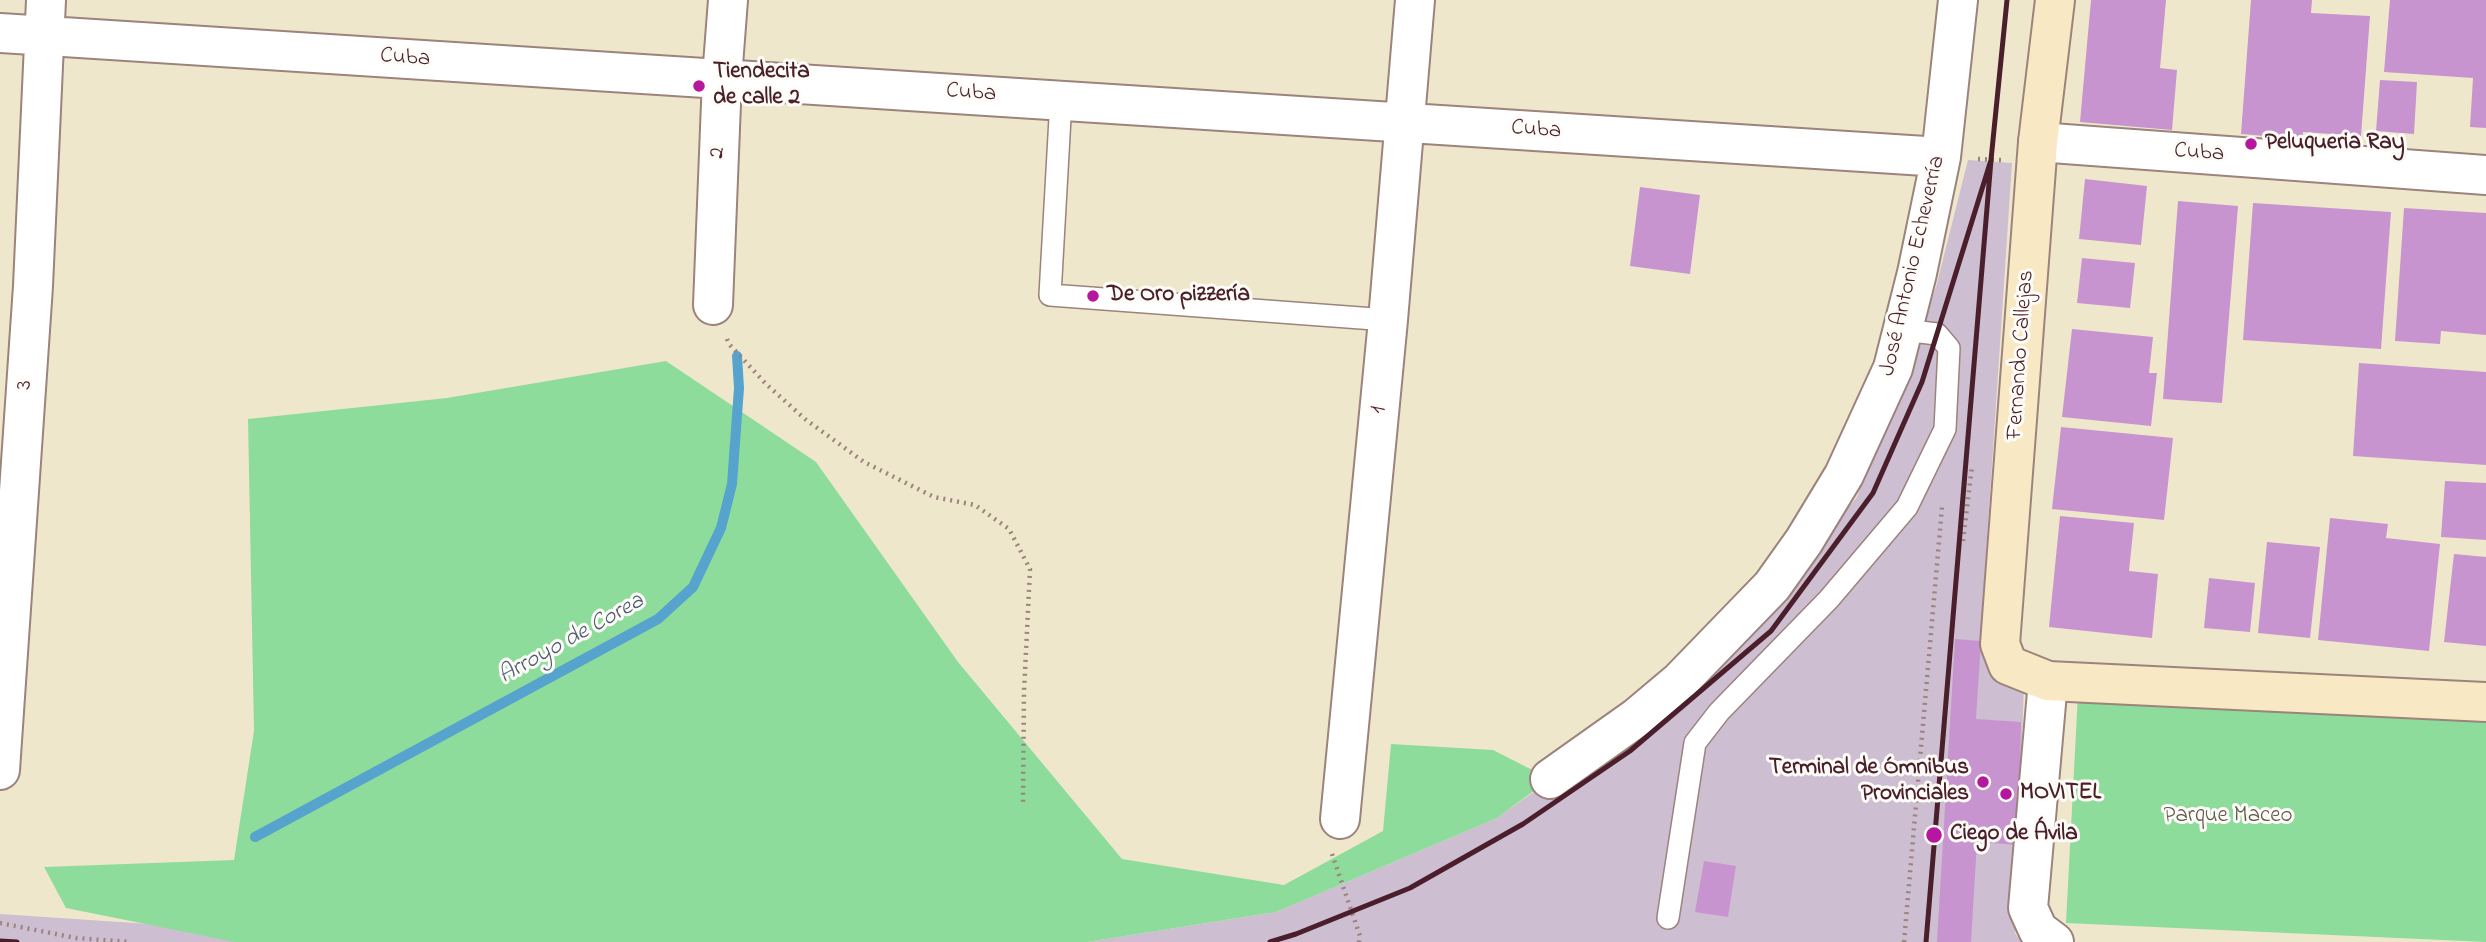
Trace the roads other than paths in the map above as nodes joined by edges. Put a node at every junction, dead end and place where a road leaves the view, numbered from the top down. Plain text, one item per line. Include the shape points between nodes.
1 (728, 0) edge
2 (1415, 0) edge
3 (1958, 0) edge
4 (2055, 0) edge
5 (46, 18) edge
6 (0, 33) edge
7 (722, 78) junction
8 (1061, 100) junction
9 (1404, 122) junction
10 (2038, 142) junction
11 (1941, 157) junction
12 (2486, 175) edge
13 (17, 285) edge
14 (713, 305) road end
15 (1388, 320) junction
16 (1903, 330) junction
17 (2049, 681) junction
18 (2486, 702) edge
19 (0, 770) edge
20 (1550, 779) dead end
21 (1340, 819) road end
22 (1668, 918) dead end
23 (2054, 942) edge

1 - 7 street, 2
2 - 9 street, 1
3 - 11 street, José Antonio Echeverría
4 - 10 street, Fernando Callejas
5 - 6 street, Cuba
5 - 7 street, Cuba
5 - 13 street, 3
7 - 8 street, Cuba
7 - 14 street, 2
8 - 9 street, Cuba
8 - 15 lane via 1050,295
9 - 11 street, Cuba
9 - 15 street, 1
10 - 12 street, Cuba
10 - 17 street, Fernando Callejas via 2000,644 2008,665
11 - 16 street, José Antonio Echeverría
13 - 19 street, 3
15 - 21 street, 1
16 - 20 street, José Antonio Echeverría via 1893,368 1844,475 1772,586 1680,681
16 - 22 lane via 1937,334 1949,348 1945,429 1907,507 1695,743
17 - 18 street
17 - 23 street via 2028,908 2038,930

